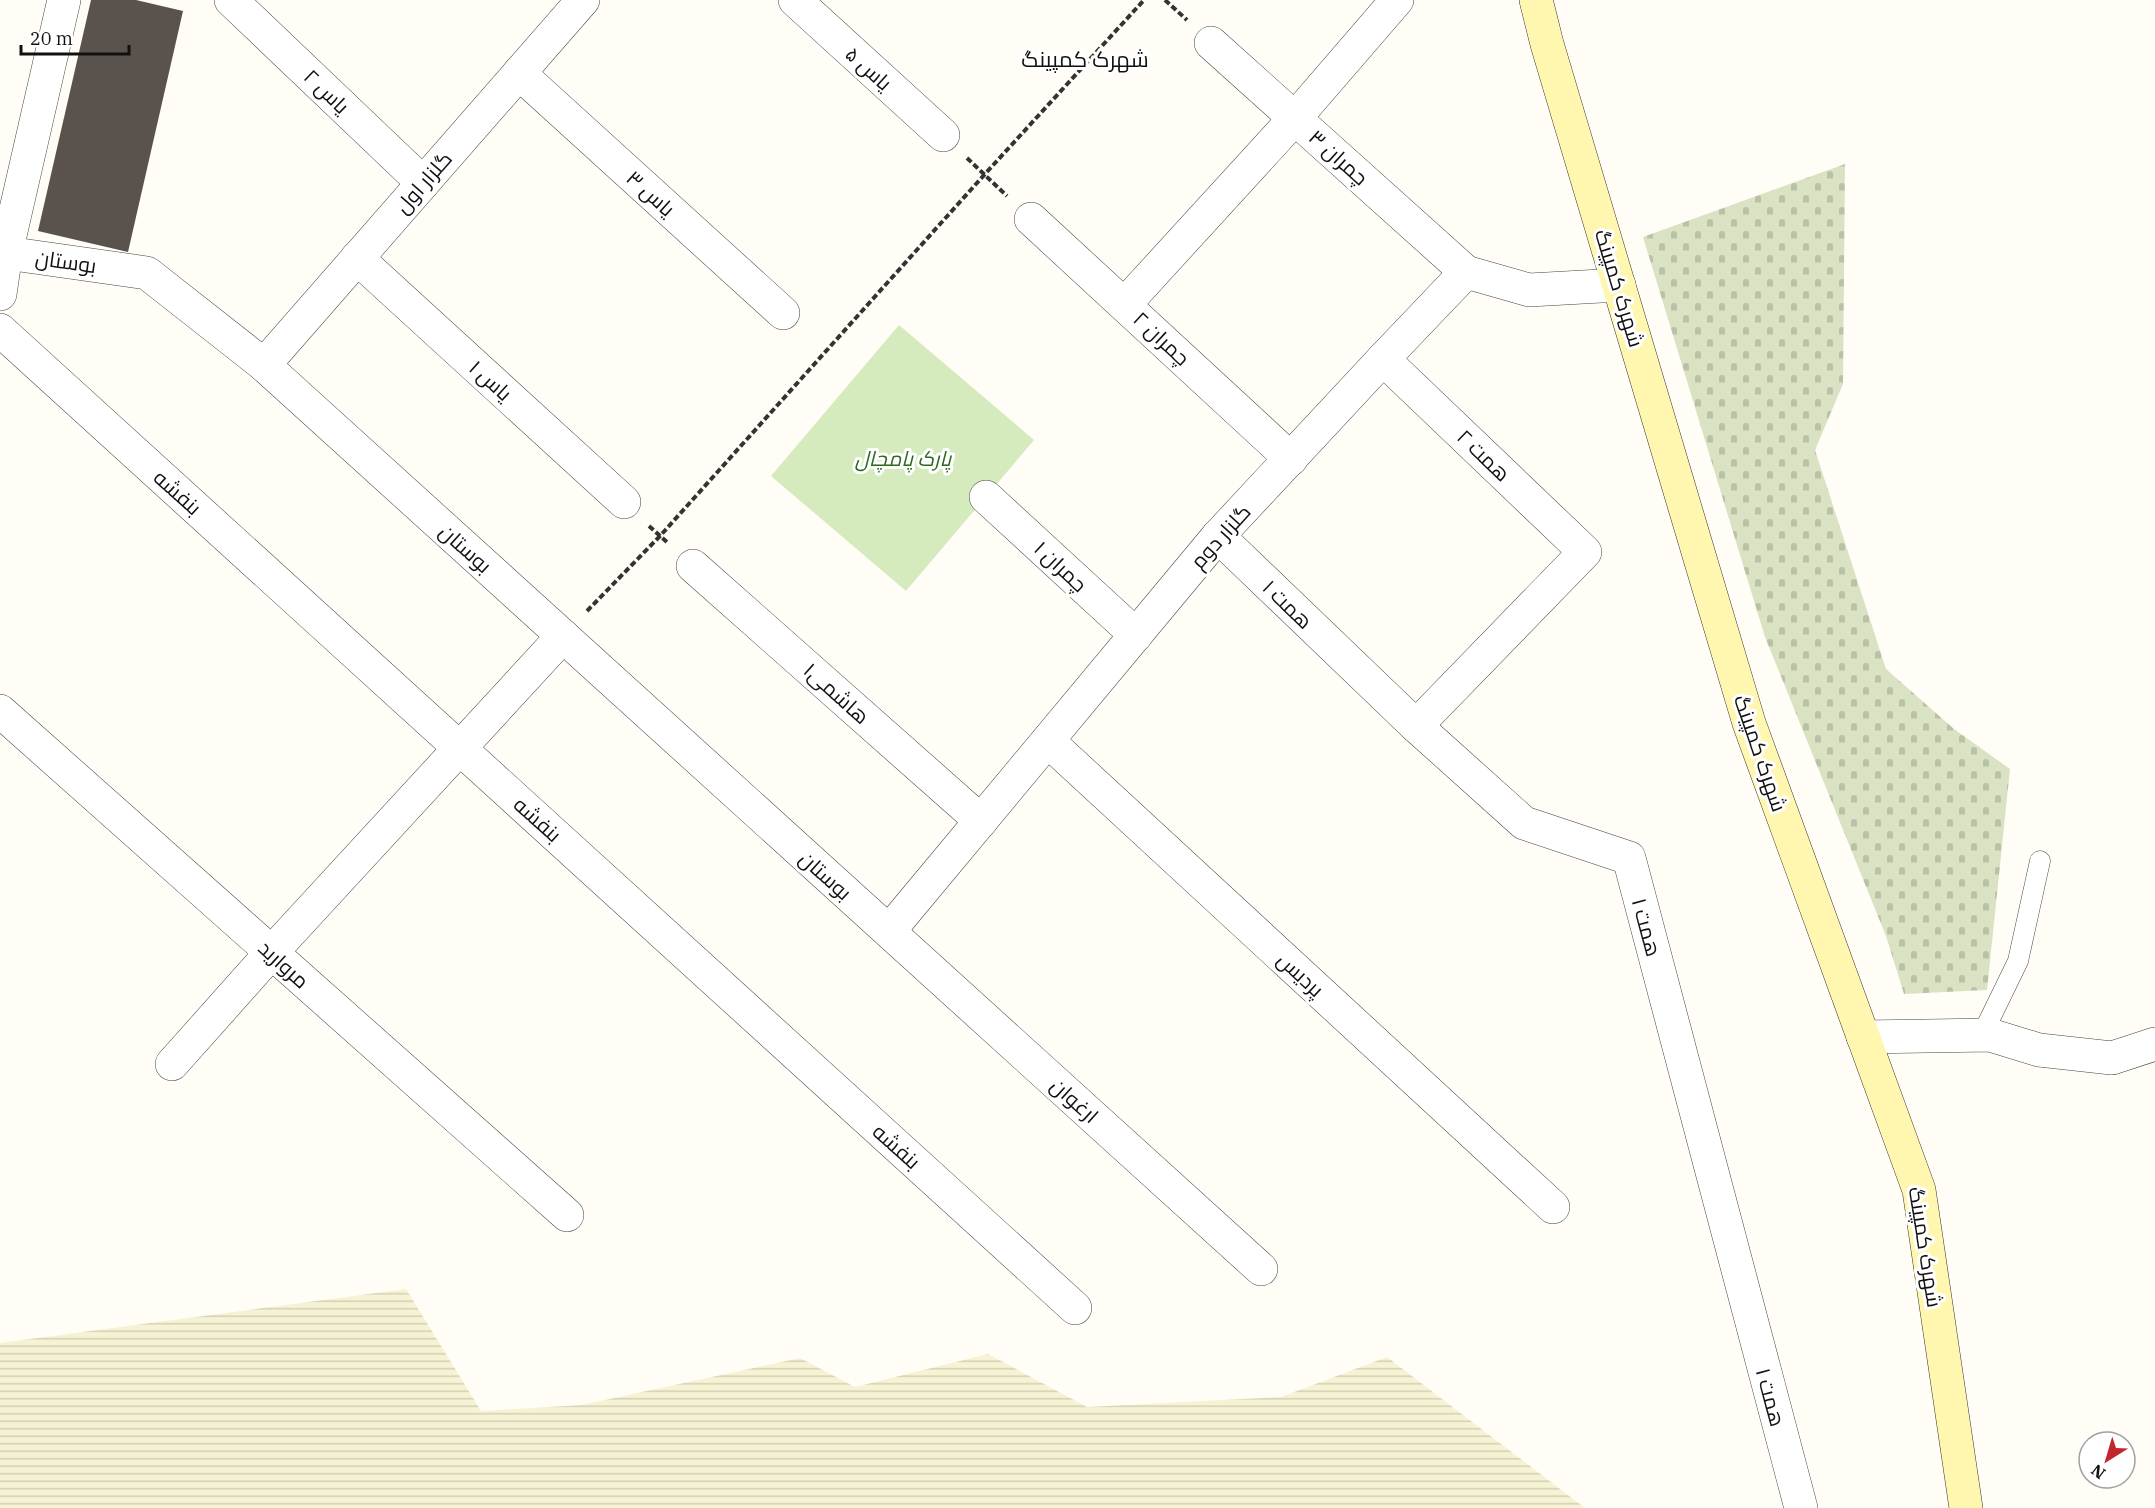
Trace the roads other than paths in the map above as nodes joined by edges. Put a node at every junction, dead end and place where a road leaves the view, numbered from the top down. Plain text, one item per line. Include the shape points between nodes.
1 (63, 0) edge
2 (231, 0) edge
3 (583, 0) edge
4 (795, 0) edge
5 (1397, 0) edge
6 (1536, 0) edge
7 (1211, 42) dead end
8 (519, 73) junction
9 (1296, 117) junction
10 (943, 135) road end
11 (423, 183) junction
12 (1032, 219) road end
13 (3, 253) edge
14 (357, 258) junction
15 (1466, 272) junction
16 (1619, 285) junction
17 (0, 294) edge
18 (1125, 304) junction
19 (783, 313) dead end
20 (0, 330) edge
21 (1383, 359) junction
22 (264, 365) junction
23 (1291, 459) junction
24 (986, 497) dead end
25 (624, 502) road end
26 (1218, 536) junction
27 (693, 566) road end
28 (1136, 635) junction
29 (563, 636) junction
30 (0, 711) edge
31 (1416, 726) junction
32 (1048, 741) junction
33 (459, 748) junction
34 (981, 821) junction
35 (2040, 861) dead end
36 (889, 931) junction
37 (271, 953) junction
38 (1982, 1035) junction
39 (1863, 1037) junction
40 (2155, 1044) edge
41 (172, 1064) dead end
42 (1553, 1207) dead end
43 (567, 1215) dead end
44 (1261, 1269) dead end
45 (1075, 1308) dead end
46 (1801, 1508) edge
47 (1965, 1508) edge

1 - 13 street
2 - 11 street, یاس ۲
3 - 8 street, گلزار اول
4 - 10 street, یاس ۵
5 - 9 street
6 - 16 street, شهرک کمپینگ
7 - 9 street, چمران ۳
8 - 11 street, گلزار اول
8 - 19 street, یاس ۳
9 - 15 street, چمران ۳
9 - 18 street
11 - 14 street, گلزار اول
12 - 18 street, چمران ۲
13 - 17 street
13 - 22 street, بوستان via 147,273
14 - 22 street, گلزار اول
14 - 25 street, یاس ۱
15 - 16 street via 1529,290
15 - 21 street, گلزار دوم
16 - 39 street, شهرک کمپینگ via 1749,723
18 - 23 street, چمران ۲
20 - 33 street, بنفشه
21 - 23 street, گلزار دوم
21 - 31 street, همت ۲ via 1585,552
22 - 29 street, بوستان
23 - 26 street, گلزار دوم
24 - 28 street, چمران ۱
26 - 28 street, گلزار دوم
26 - 31 street, همت ۱
27 - 34 street, هاشمی۱
28 - 32 street, گلزار دوم
29 - 33 street
29 - 36 street, بوستان
30 - 37 street, مروارید
31 - 46 street, همت ۱ via 1524,824 1629,858
32 - 34 street, گلزار دوم
32 - 42 street, پردیس
33 - 37 street
33 - 45 street, بنفشه
34 - 36 street, گلزار دوم
35 - 38 lane via 2018,961
36 - 44 street, ارغوان
37 - 41 street
37 - 43 street, مروارید
38 - 39 street
38 - 40 street via 2039,1050 2112,1058
39 - 47 street, شهرک کمپینگ via 1919,1190

